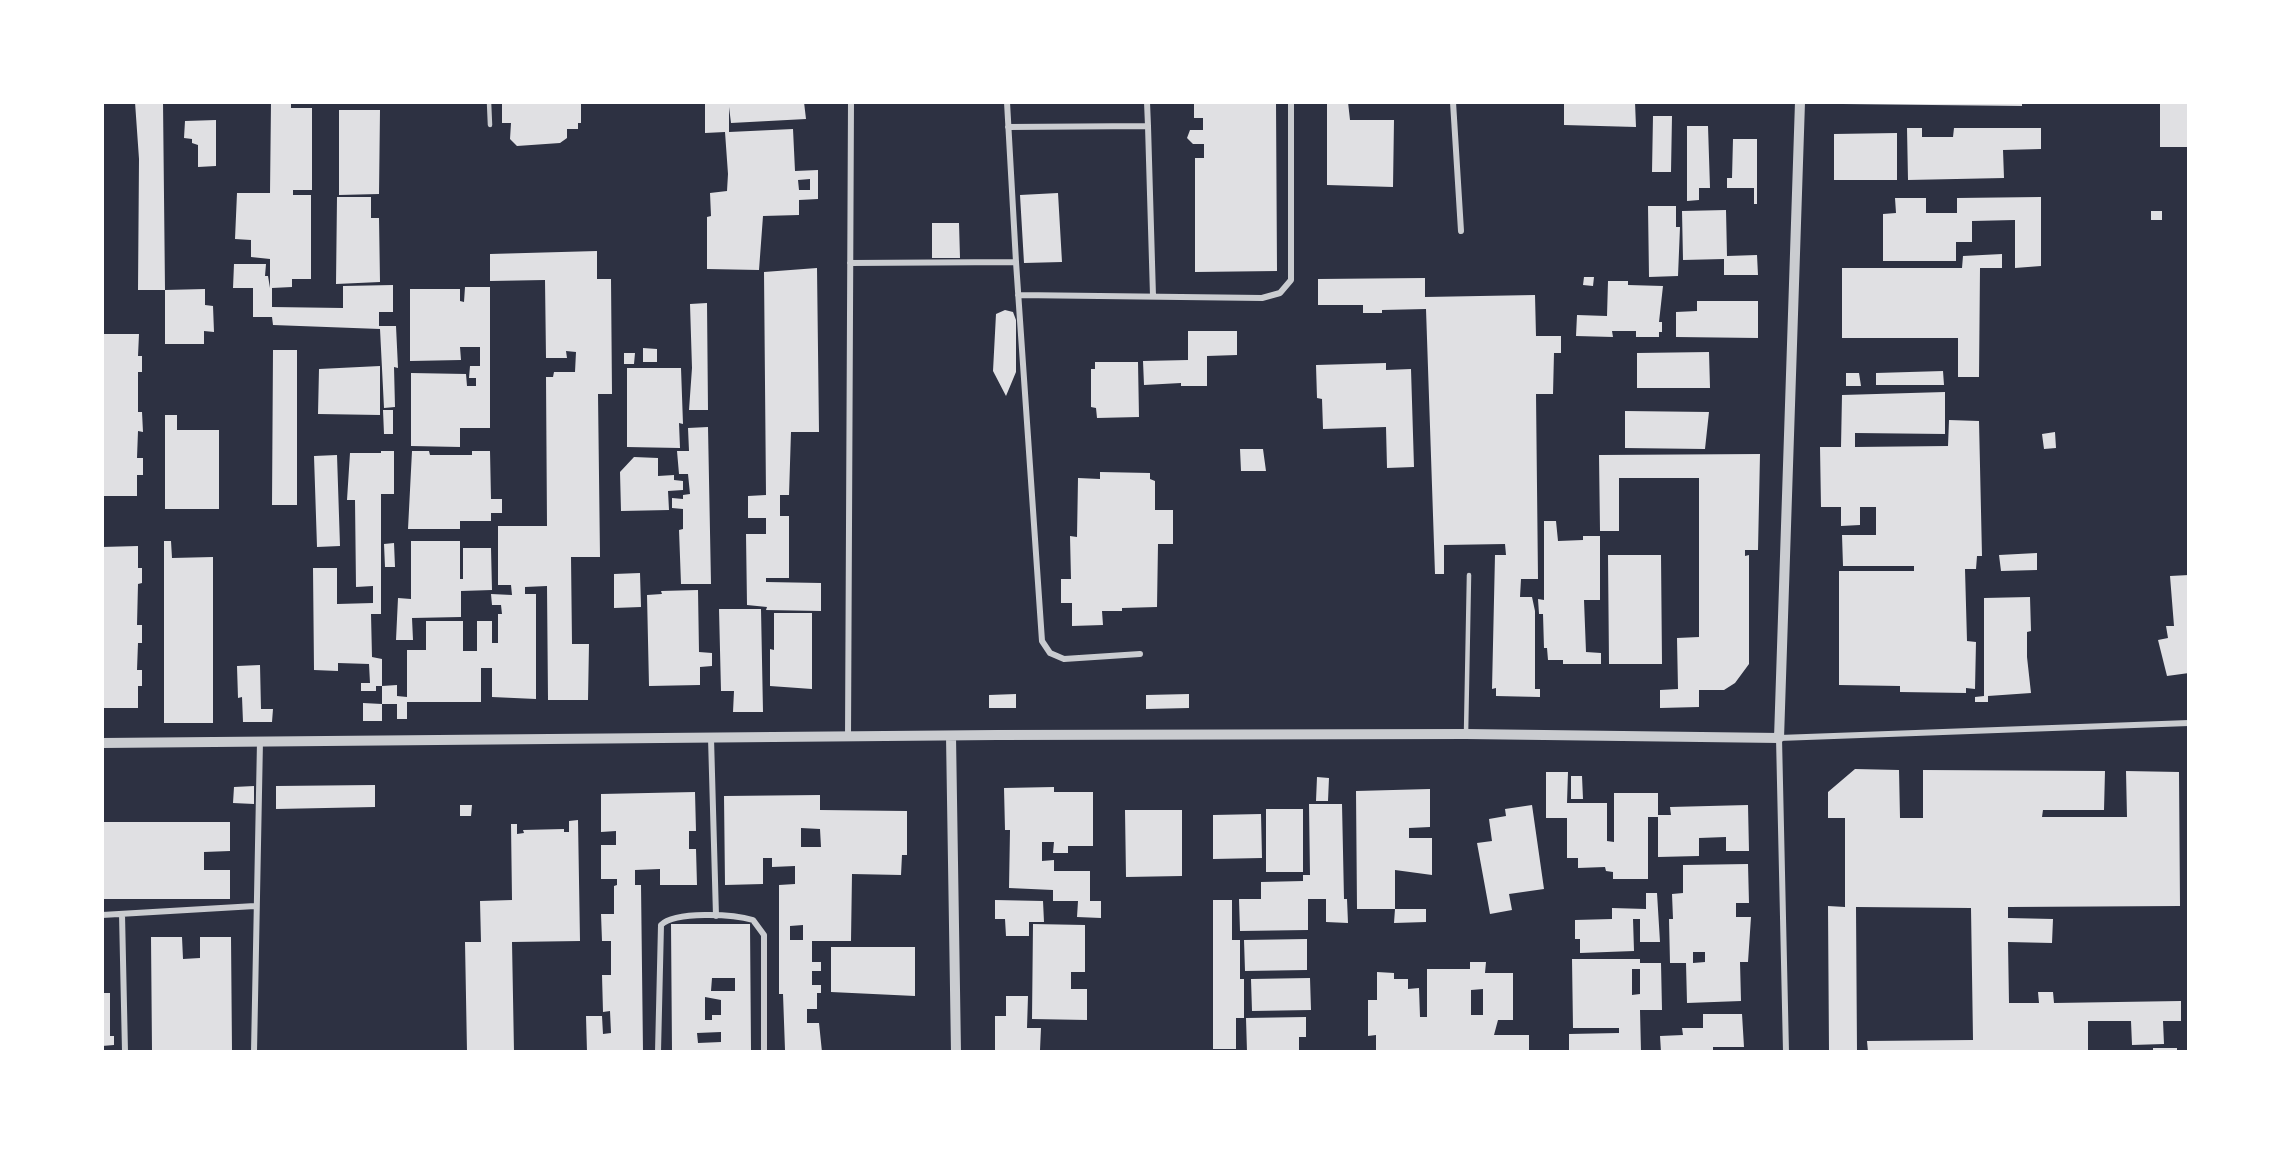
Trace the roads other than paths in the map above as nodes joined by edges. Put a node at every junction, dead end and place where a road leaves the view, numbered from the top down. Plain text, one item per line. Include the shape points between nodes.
1 (489, 102) edge
2 (851, 102) edge
3 (1007, 102) edge
4 (1146, 102) edge
5 (1291, 102) edge
6 (1453, 102) edge
7 (1800, 102) edge
8 (490, 125) dead end
9 (1148, 126) junction
10 (1008, 127) junction
11 (1461, 231) dead end
12 (1016, 262) junction
13 (850, 263) junction
14 (1018, 295) junction
15 (1153, 296) junction
16 (1469, 575) dead end
17 (1140, 654) dead end
18 (2189, 723) edge
19 (1466, 734) junction
20 (951, 736) junction
21 (711, 738) junction
22 (848, 738) junction
23 (1779, 738) junction
24 (260, 740) junction
25 (102, 743) edge
26 (255, 906) junction
27 (122, 914) junction
28 (102, 915) edge
29 (716, 916) junction
30 (125, 1052) edge
31 (254, 1052) edge
32 (658, 1052) edge
33 (764, 1052) edge
34 (956, 1052) edge
35 (1786, 1052) edge

1 - 8 lane
2 - 13 street
3 - 10 street
4 - 9 street
5 - 15 street via 1291,280 1287,286 1262,298
6 - 11 street
7 - 23 street
9 - 10 street
9 - 15 street
10 - 12 street
12 - 13 street
12 - 14 street
13 - 22 street
14 - 15 street
14 - 17 street via 1042,641 1050,653 1064,659
16 - 19 lane
18 - 23 street
19 - 20 street
19 - 23 street
20 - 22 street
20 - 34 street
21 - 22 street
21 - 24 street
21 - 29 street
23 - 35 street
24 - 25 street
24 - 26 street
26 - 27 street
26 - 31 street
27 - 28 street
27 - 30 street
29 - 32 street via 673,916 661,925
29 - 33 street via 753,920 764,935

